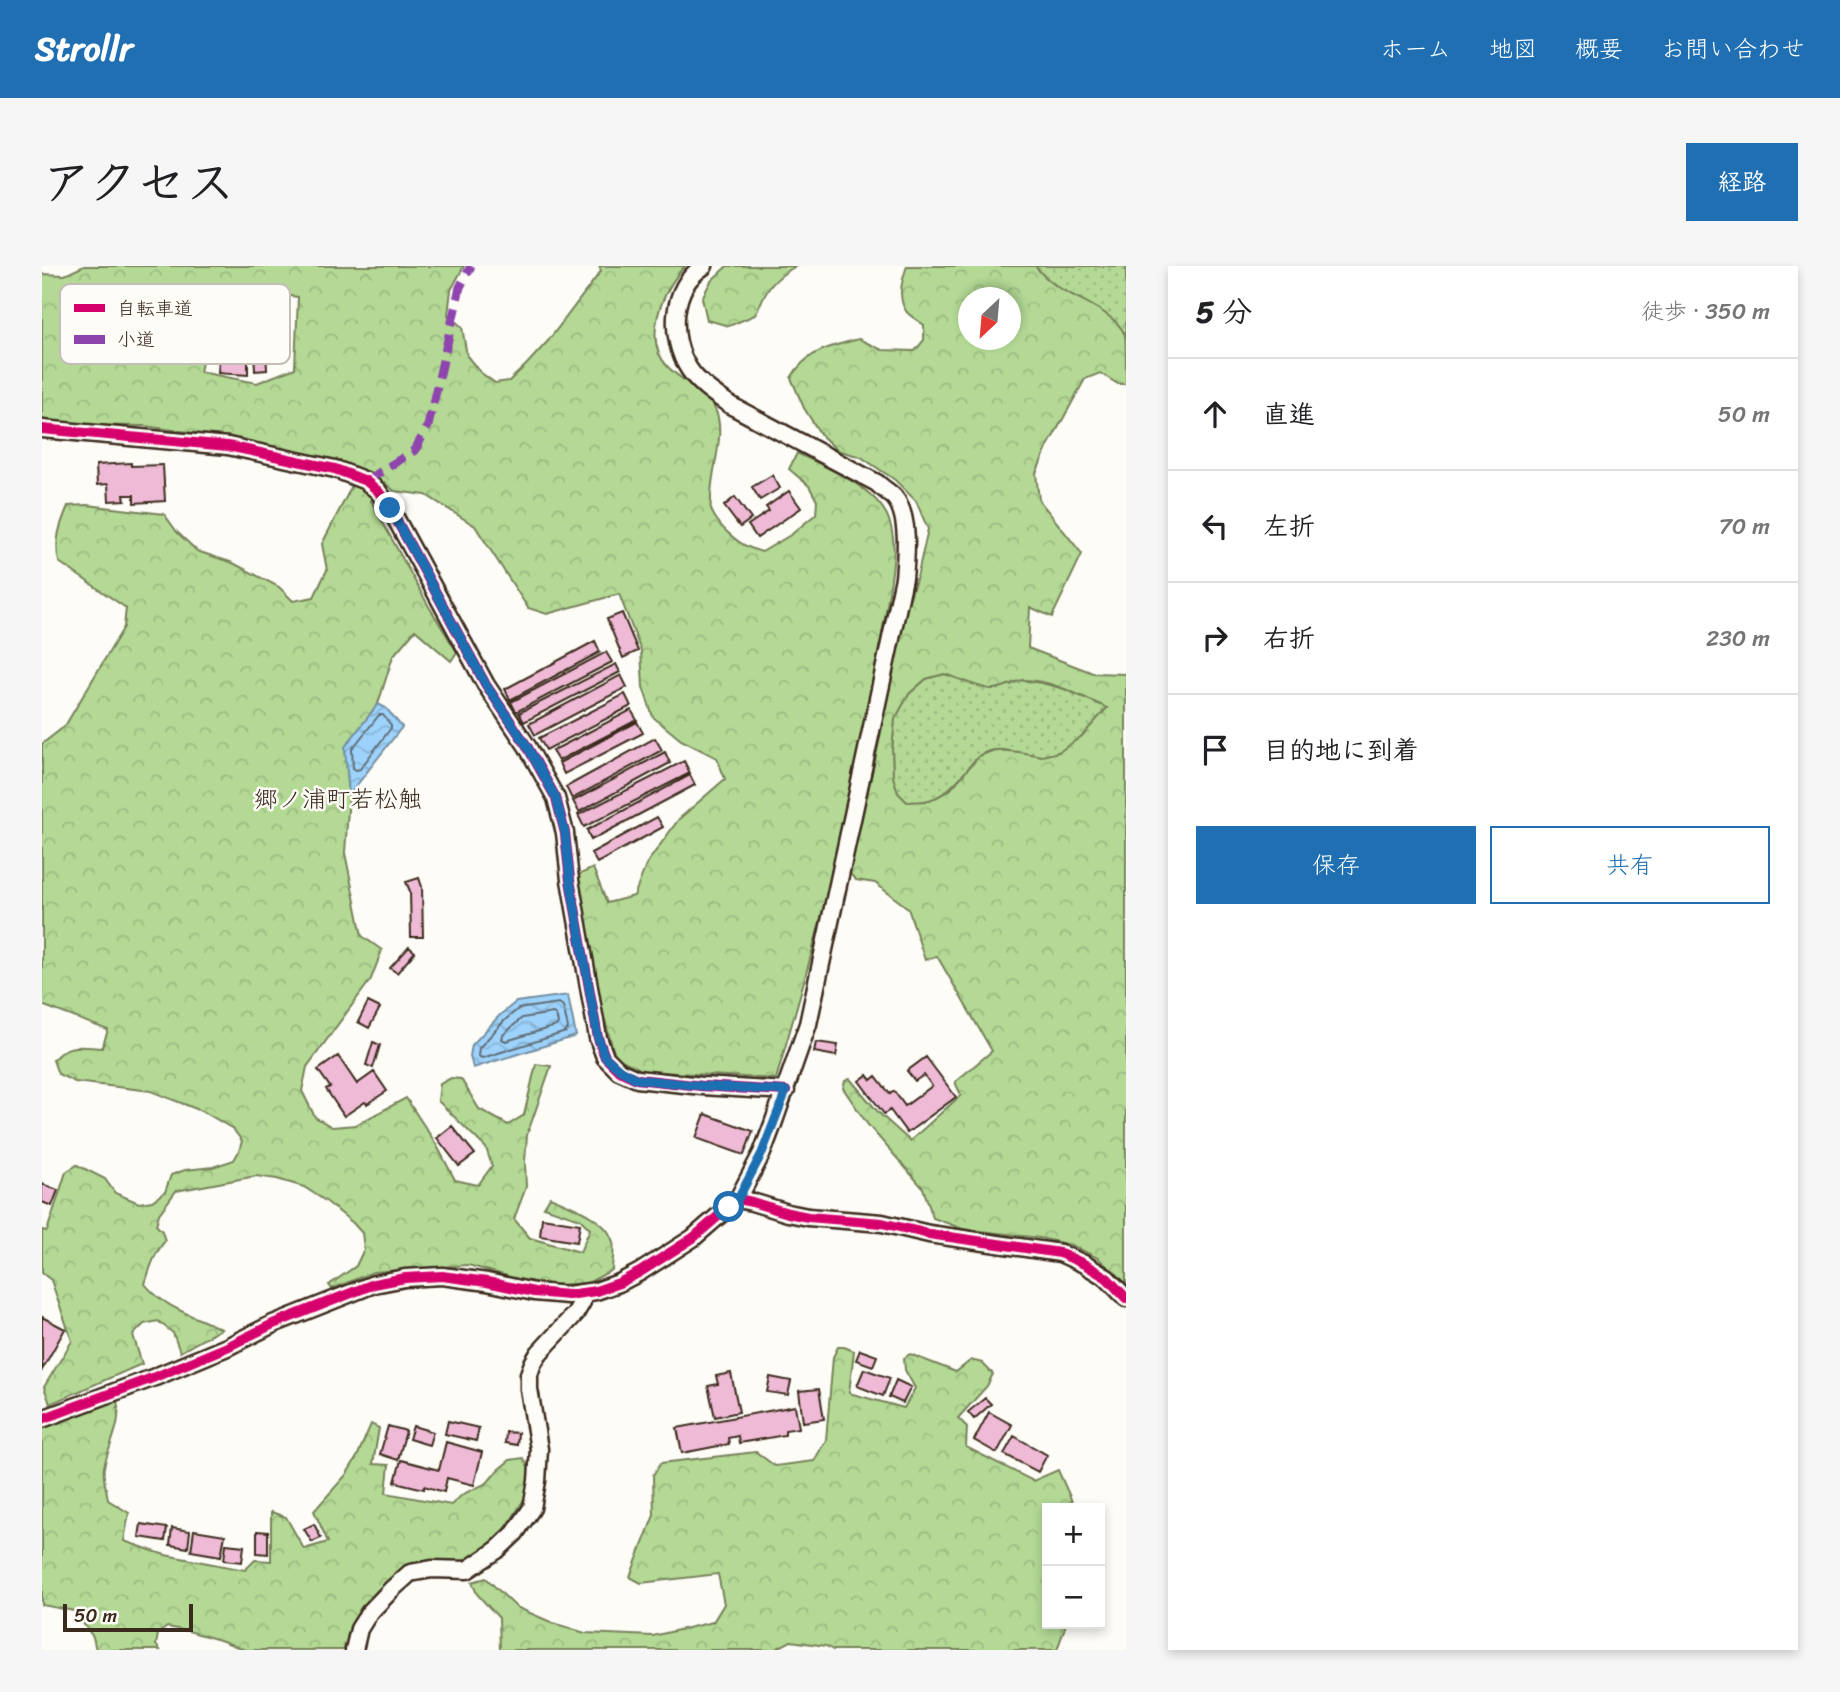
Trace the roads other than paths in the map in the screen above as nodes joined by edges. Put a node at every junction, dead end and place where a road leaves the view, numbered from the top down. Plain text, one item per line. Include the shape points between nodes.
1 (704, 266) edge
2 (42, 429) edge
3 (786, 1091) junction
4 (738, 1199) junction
5 (581, 1294) junction
6 (1126, 1298) edge
7 (42, 1419) edge
8 (354, 1650) edge

1 - 3 street via 683,290 676,311 681,354 690,371 730,405 877,483 896,499 905,534 904,578 808,1024
2 - 3 street via 228,446 335,469 379,491 486,685 556,798 605,1057 637,1079
3 - 4 street
4 - 5 street via 693,1238 640,1272
4 - 6 street via 808,1217 882,1223 1060,1253 1107,1278
5 - 7 street via 534,1292 442,1276 374,1284 227,1348
5 - 8 street via 575,1314 539,1353 529,1374 539,1449 532,1508 497,1550 467,1570 410,1573 369,1613

